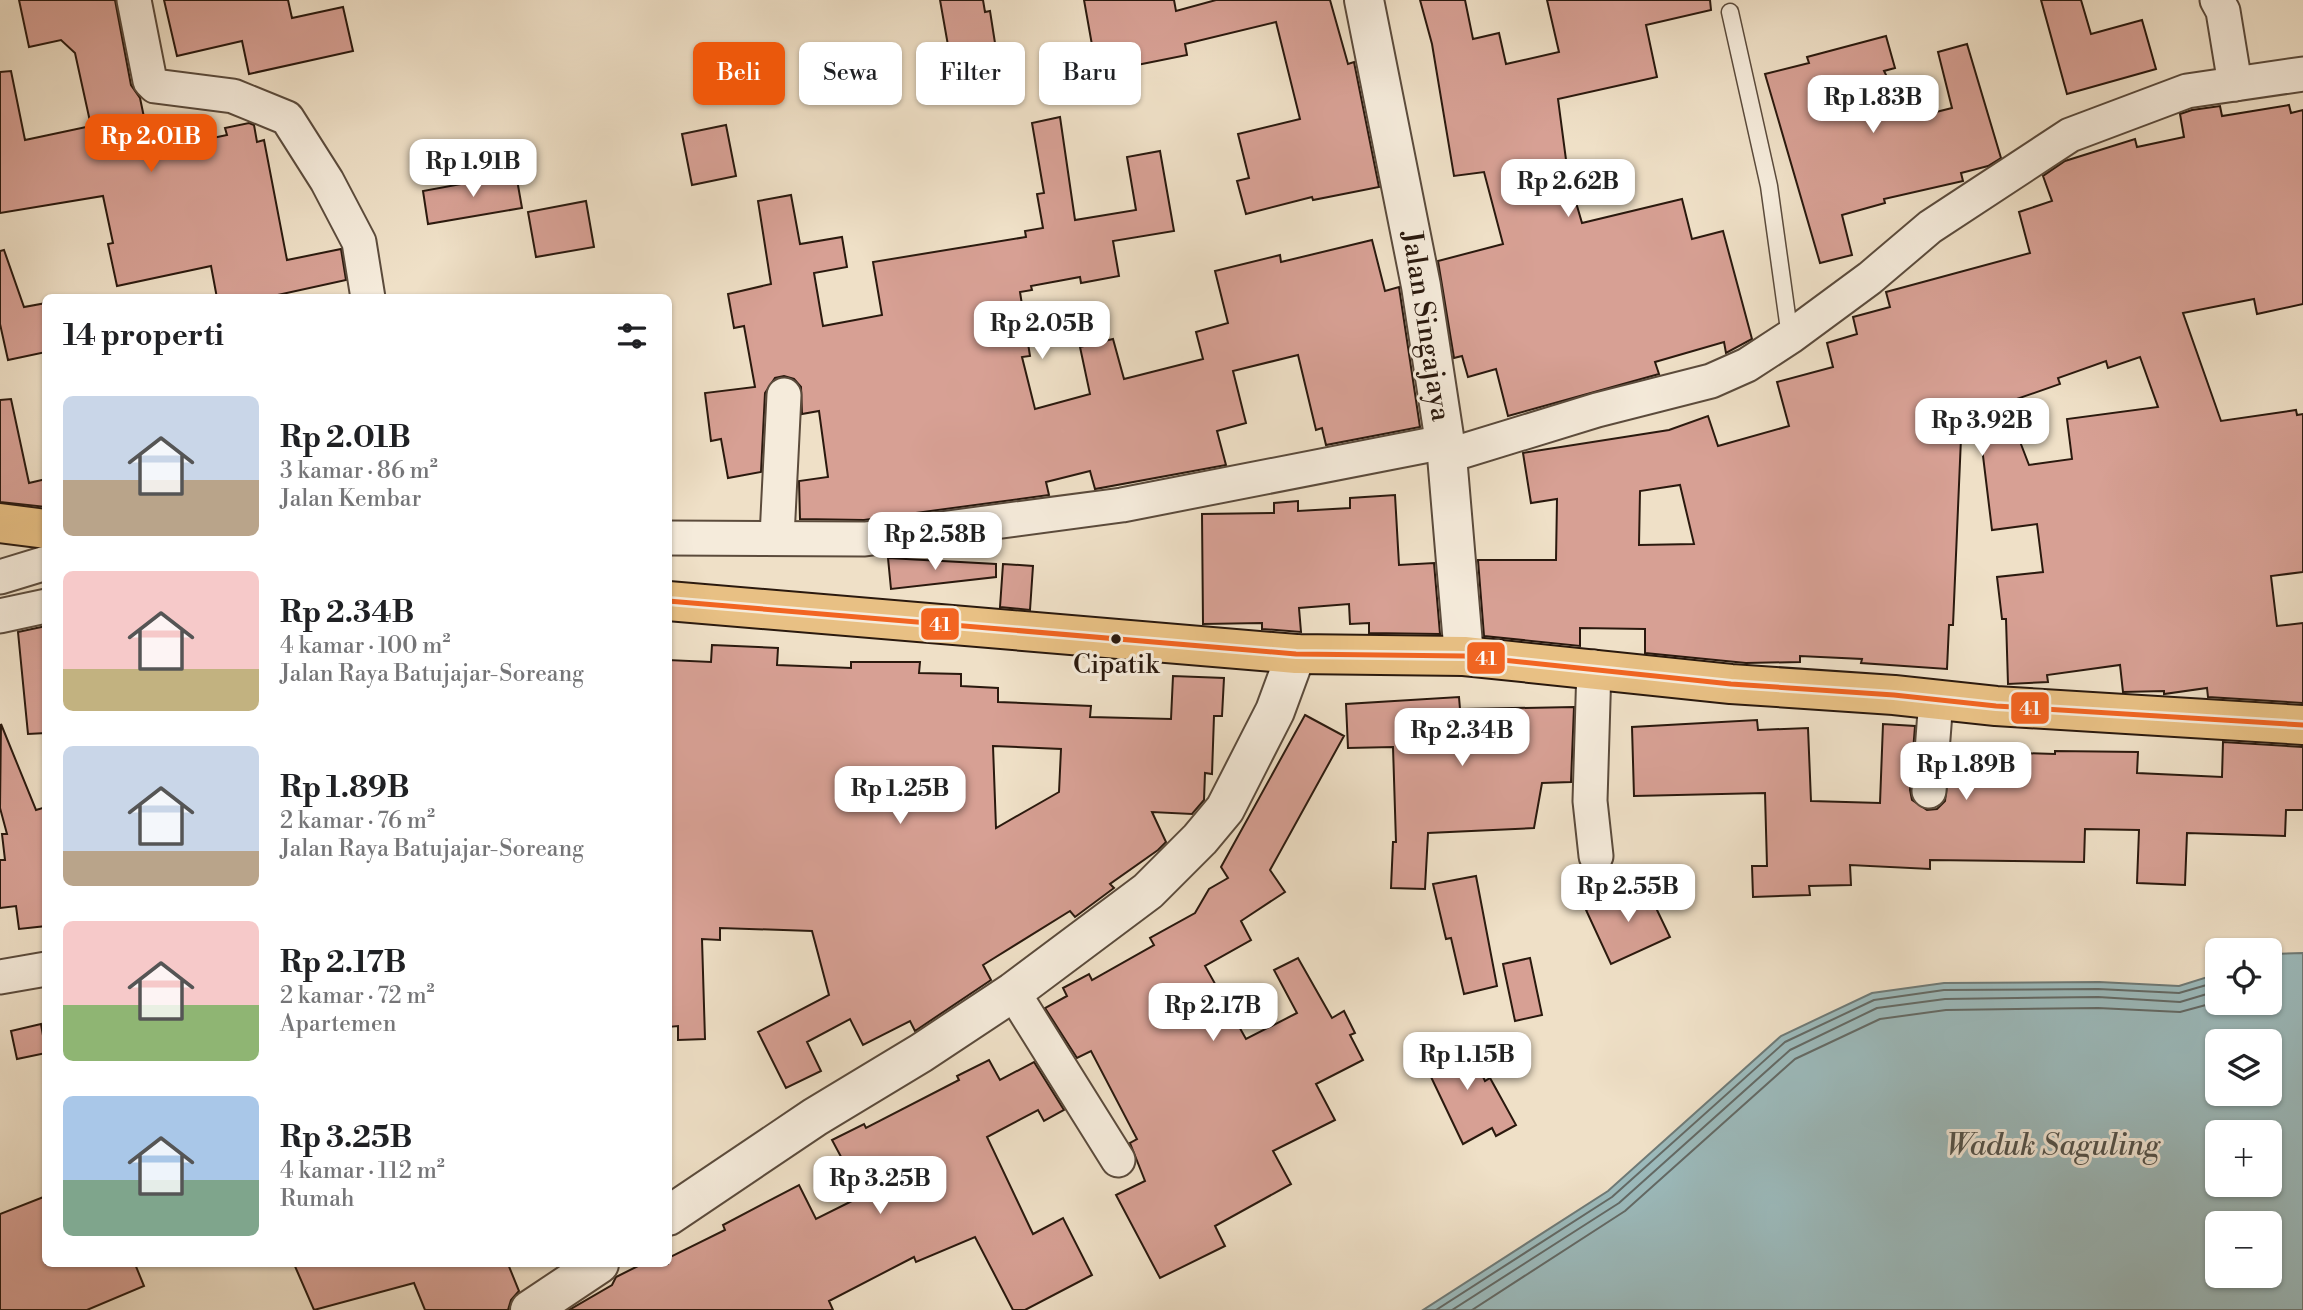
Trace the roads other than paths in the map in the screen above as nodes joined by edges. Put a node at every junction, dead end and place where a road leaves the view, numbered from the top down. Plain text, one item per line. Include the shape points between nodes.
1 (134, 0) edge
2 (1364, 0) edge
3 (2217, 0) edge
4 (1730, 12) dead end
5 (2233, 69) junction
6 (2303, 74) edge
7 (367, 294) edge
8 (1790, 337) junction
9 (784, 395) dead end
10 (1446, 449) junction
11 (0, 523) edge
12 (42, 528) edge
13 (776, 537) junction
14 (672, 538) edge
15 (42, 564) edge
16 (0, 577) edge
17 (672, 601) edge
18 (42, 607) edge
19 (0, 616) edge
20 (1296, 654) junction
21 (1464, 656) junction
22 (1594, 667) junction
23 (1936, 699) junction
24 (2303, 725) edge
25 (1929, 790) dead end
26 (1596, 856) dead end
27 (42, 970) edge
28 (0, 977) edge
29 (1013, 992) junction
30 (1118, 1160) dead end
31 (672, 1213) edge
32 (594, 1267) edge
33 (530, 1310) edge

1 - 7 street via 150,81 155,86 233,96 288,118 359,242
2 - 10 street, Jalan Singajaya via 1421,286
3 - 5 street
4 - 8 lane via 1769,186
5 - 6 street
5 - 8 street via 2070,135 1940,220
8 - 10 street via 1712,381
9 - 13 street
10 - 13 street via 1122,505 865,539
10 - 21 street, Jalan Singajaya
11 - 12 highway
13 - 14 street
15 - 16 street
17 - 20 highway
18 - 19 street
20 - 21 highway
20 - 29 street via 1251,762 1225,809 1200,839 1148,891
21 - 22 highway
22 - 23 highway via 1731,684
22 - 26 street via 1590,801
23 - 24 highway
23 - 25 street
27 - 28 street
29 - 30 street
29 - 31 street
32 - 33 street

